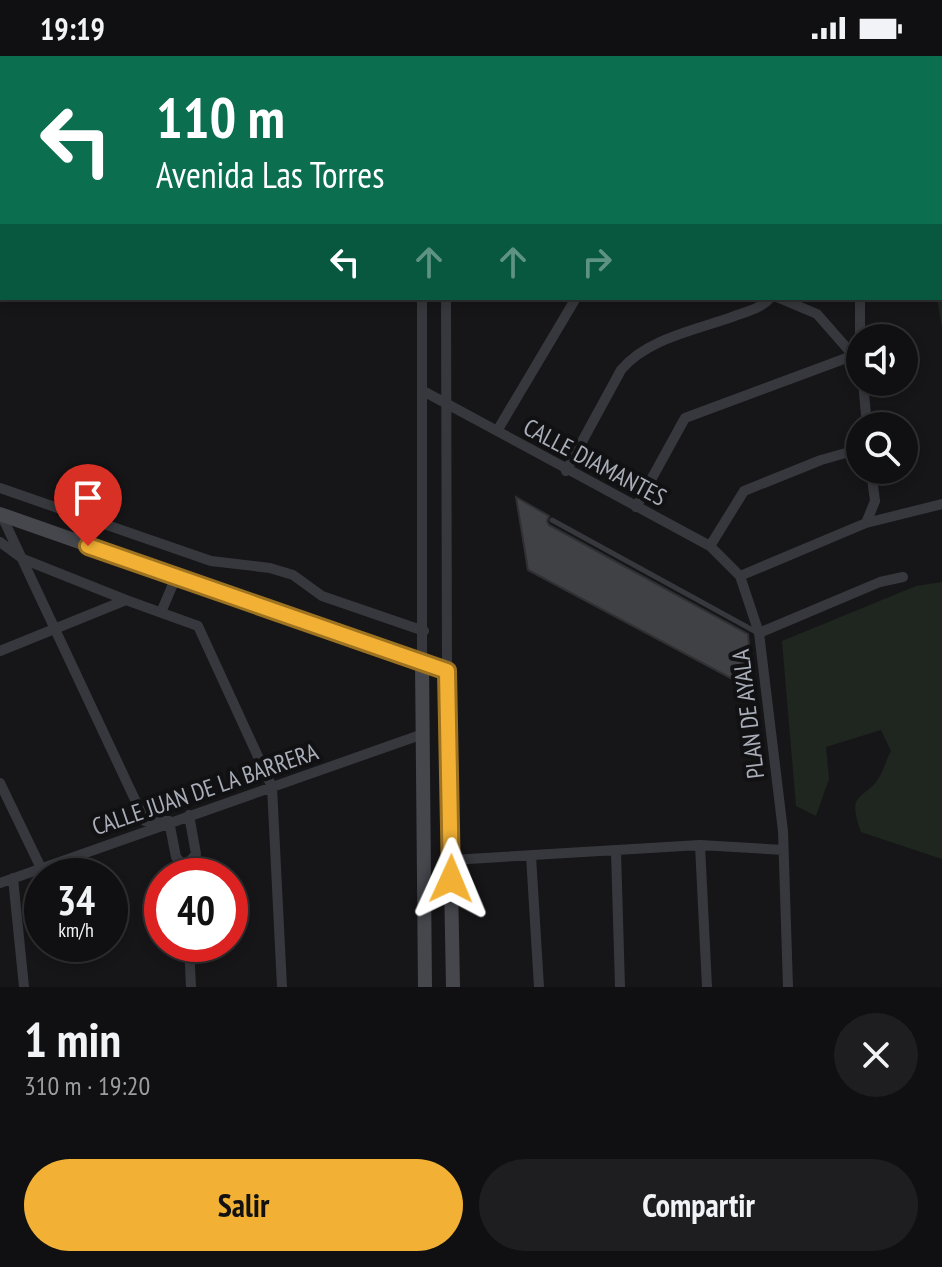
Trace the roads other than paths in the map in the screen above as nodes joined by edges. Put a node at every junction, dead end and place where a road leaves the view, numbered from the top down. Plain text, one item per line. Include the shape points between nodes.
1 (422, 300) edge
2 (446, 300) edge
3 (575, 300) edge
4 (767, 300) edge
5 (784, 300) edge
6 (860, 300) edge
7 (859, 324) edge
8 (846, 342) edge
9 (846, 358) edge
10 (425, 392) junction
11 (447, 404) junction
12 (497, 431) junction
13 (846, 453) edge
14 (566, 471) junction
15 (873, 484) edge
16 (0, 488) edge
17 (942, 504) edge
18 (636, 507) junction
19 (0, 514) edge
20 (552, 520) dead end
21 (866, 523) junction
22 (0, 542) edge
23 (710, 546) junction
24 (23, 559) junction
25 (740, 576) junction
26 (176, 577) junction
27 (903, 577) dead end
28 (126, 600) junction
29 (162, 610) junction
30 (424, 631) junction
31 (54, 632) junction
32 (759, 633) junction
33 (0, 651) edge
34 (422, 662) junction
35 (447, 671) junction
36 (423, 734) junction
37 (0, 783) edge
38 (272, 787) junction
39 (189, 815) junction
40 (169, 821) junction
41 (700, 845) junction
42 (783, 850) junction
43 (616, 851) junction
44 (531, 856) junction
45 (36, 858) edge
46 (68, 858) edge
47 (177, 858) edge
48 (194, 858) edge
49 (452, 860) junction
50 (24, 874) edge
51 (13, 878) junction
52 (0, 883) edge
53 (190, 962) edge
54 (24, 987) edge
55 (191, 987) edge
56 (282, 987) edge
57 (425, 987) edge
58 (453, 987) edge
59 (539, 987) edge
60 (620, 987) edge
61 (707, 987) edge
62 (788, 987) edge

1 - 10 street
2 - 11 street
3 - 12 street
4 - 14 street via 631,358
5 - 8 street via 817,314
6 - 7 street
9 - 18 street via 685,418
10 - 11 street, CALLE DIAMANTES
10 - 30 street
11 - 12 street, CALLE DIAMANTES
11 - 35 street
12 - 14 street, CALLE DIAMANTES
13 - 23 street via 744,491
14 - 18 street, CALLE DIAMANTES
15 - 21 street via 873,513
16 - 30 street via 211,561 293,575 322,596
17 - 21 street
18 - 23 street, CALLE DIAMANTES
19 - 24 street
19 - 26 street
20 - 32 lane
21 - 25 street
22 - 24 street
23 - 25 street, CALLE DIAMANTES
24 - 28 street
24 - 31 street
25 - 32 street, PLAN DE AYALA
26 - 29 street
26 - 34 street
27 - 32 street
28 - 29 street
28 - 31 street
29 - 38 street via 198,626
30 - 34 street
31 - 33 street
31 - 40 street via 145,821
32 - 42 street, PLAN DE AYALA
34 - 35 street
34 - 36 street
35 - 49 street
36 - 38 street, CALLE JUAN DE LA BARRERA
36 - 57 street
37 - 45 street
38 - 39 street, CALLE JUAN DE LA BARRERA
38 - 56 street
39 - 40 street, CALLE JUAN DE LA BARRERA
39 - 48 street
40 - 46 street, CALLE JUAN DE LA BARRERA
40 - 47 street
41 - 42 street
41 - 43 street
41 - 61 street
42 - 62 street, PLAN DE AYALA
43 - 44 street
43 - 60 street
44 - 49 street
44 - 59 street
49 - 58 street
50 - 51 street, CALLE JUAN DE LA BARRERA
51 - 52 street, CALLE JUAN DE LA BARRERA
51 - 54 street
53 - 55 street

